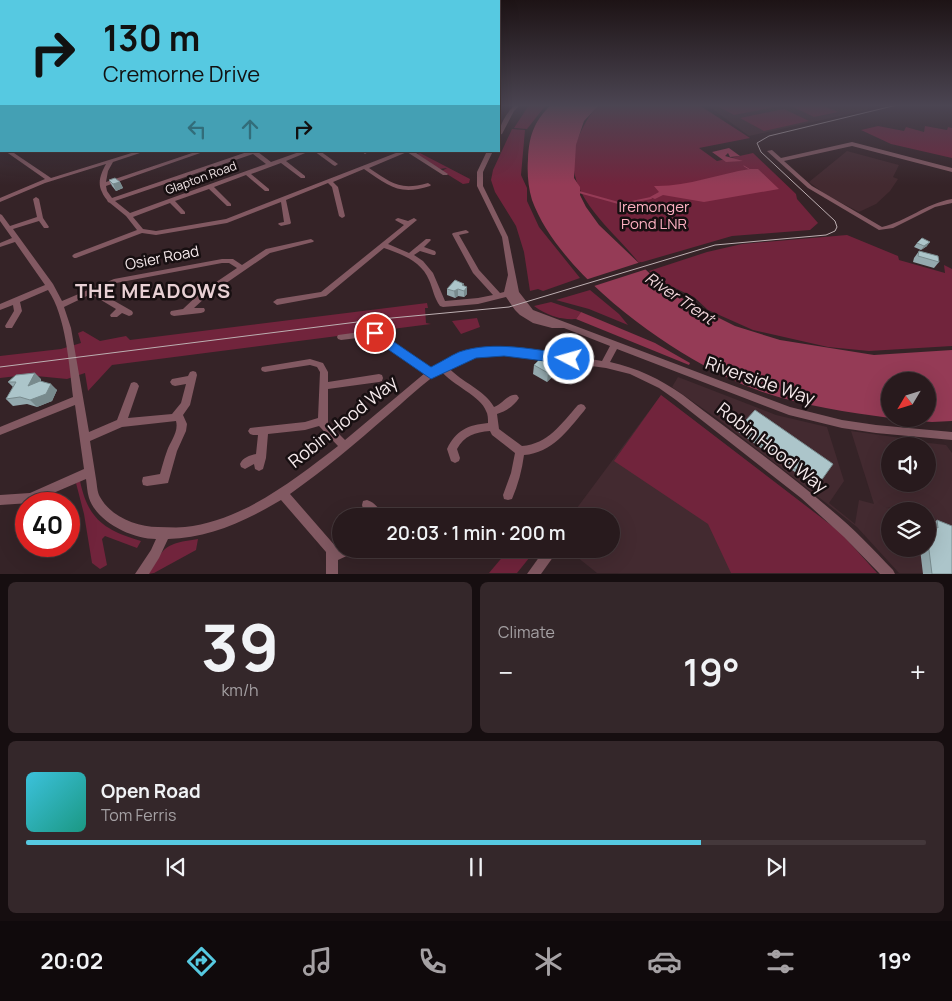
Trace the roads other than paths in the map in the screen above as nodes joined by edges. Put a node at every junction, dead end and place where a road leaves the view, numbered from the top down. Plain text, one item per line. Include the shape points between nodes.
1 (770, 151) dead end
2 (8, 152) edge
3 (118, 152) edge
4 (141, 152) edge
5 (201, 152) edge
6 (254, 152) edge
7 (305, 152) edge
8 (317, 152) edge
9 (404, 152) edge
10 (409, 152) edge
11 (490, 152) edge
12 (780, 160) junction
13 (111, 161) junction
14 (282, 161) junction
15 (335, 164) dead end
16 (271, 165) junction
17 (364, 167) junction
18 (952, 170) edge
19 (443, 171) dead end
20 (247, 173) junction
21 (302, 177) dead end
22 (50, 180) junction
23 (328, 181) junction
24 (102, 184) junction
25 (428, 184) dead end
26 (210, 186) junction
27 (267, 190) dead end
28 (36, 199) dead end
29 (284, 199) junction
30 (0, 200) edge
31 (171, 200) junction
32 (347, 200) dead end
33 (110, 201) junction
34 (338, 201) junction
35 (952, 201) edge
36 (229, 205) dead end
37 (183, 213) dead end
38 (0, 216) edge
39 (129, 216) junction
40 (342, 216) dead end
41 (40, 218) junction
42 (398, 220) dead end
43 (281, 224) dead end
44 (46, 227) dead end
45 (10, 228) junction
46 (142, 231) junction
47 (466, 232) dead end
48 (16, 239) junction
49 (428, 240) dead end
50 (307, 244) dead end
51 (0, 245) edge
52 (384, 245) junction
53 (419, 248) junction
54 (432, 253) dead end
55 (410, 255) junction
56 (76, 256) dead end
57 (242, 268) junction
58 (50, 286) junction
59 (511, 287) junction
60 (90, 291) junction
61 (497, 295) junction
62 (16, 302) junction
63 (277, 302) dead end
64 (60, 305) junction
65 (0, 308) edge
66 (201, 310) dead end
67 (185, 312) junction
68 (174, 313) dead end
69 (114, 315) dead end
70 (9, 326) dead end
71 (341, 337) dead end
72 (615, 345) junction
73 (605, 364) junction
74 (442, 366) junction
75 (265, 369) dead end
76 (431, 373) junction
77 (378, 378) dead end
78 (175, 382) dead end
79 (134, 386) dead end
80 (324, 386) junction
81 (514, 398) dead end
82 (78, 399) junction
83 (581, 408) dead end
84 (491, 412) junction
85 (176, 416) junction
86 (322, 420) junction
87 (122, 423) junction
88 (493, 428) junction
89 (0, 431) edge
90 (952, 436) edge
91 (84, 438) junction
92 (344, 446) junction
93 (520, 451) junction
94 (455, 458) dead end
95 (245, 464) dead end
96 (89, 472) junction
97 (148, 482) dead end
98 (282, 493) junction
99 (508, 496) dead end
100 (0, 500) edge
101 (367, 505) dead end
102 (370, 508) edge
103 (164, 534) junction
104 (332, 554) edge
105 (333, 558) edge
106 (545, 558) edge
107 (141, 574) edge
108 (332, 574) edge
109 (533, 574) edge
110 (889, 574) edge

1 - 12 street
2 - 22 street
3 - 13 street
4 - 13 street
5 - 24 street
6 - 16 street
6 - 33 street
7 - 14 street, Glapton Road
8 - 15 street
9 - 17 street
10 - 19 street
11 - 59 street via 480,172 480,186 505,237
12 - 18 street via 852,144
12 - 35 street via 814,190 881,229 897,226 930,207
13 - 22 street
13 - 24 street via 104,172
14 - 16 street, Glapton Road
14 - 21 street
16 - 20 street, Glapton Road
17 - 23 street
17 - 25 street via 402,189 416,189
20 - 26 street, Glapton Road
20 - 27 street
22 - 30 street
23 - 29 street
23 - 34 street via 335,187
24 - 33 street
26 - 31 street, Glapton Road
26 - 36 street
28 - 41 street
29 - 43 street via 288,222
29 - 46 street via 227,222 156,233
31 - 37 street
31 - 39 street, Glapton Road
32 - 34 street
33 - 39 street
34 - 40 street
38 - 45 street, Robin Hood Way
39 - 46 street
41 - 44 street
41 - 45 street
42 - 52 street via 412,222
45 - 48 street, Robin Hood Way
46 - 56 street
47 - 61 street via 454,232 476,271
48 - 51 street
48 - 58 street, Robin Hood Way
49 - 53 street
50 - 57 street via 270,250
52 - 55 street
52 - 63 street via 323,294 286,303
53 - 54 street
53 - 55 street
55 - 61 street via 430,273 443,304 478,301
57 - 60 street, Osier Road via 230,261 222,261 122,279
57 - 67 street
58 - 62 street
58 - 64 street, Robin Hood Way
59 - 61 street
59 - 72 street, Riverside Way via 515,306 528,318 541,324 566,327
60 - 64 street, Osier Road
60 - 69 street via 126,311
62 - 65 street
62 - 70 street via 18,311
64 - 82 street, Robin Hood Way via 67,328
66 - 67 street
67 - 68 street
71 - 76 street via 375,333
72 - 73 street
72 - 90 street, Riverside Way via 789,411 842,424
73 - 74 street, Robin Hood Way via 504,351 471,354
73 - 110 street, Robin Hood Way via 660,384 836,520
74 - 76 street, Robin Hood Way
74 - 84 street via 450,378 486,403
75 - 80 street via 314,362 322,367
76 - 92 street, Robin Hood Way
77 - 80 street
78 - 85 street via 192,377 185,405
79 - 87 street
80 - 86 street
81 - 84 street via 501,409
82 - 89 street
82 - 91 street, Robin Hood Way
83 - 93 street via 546,446
84 - 88 street
85 - 87 street
85 - 97 street via 182,421 181,431 164,479
86 - 92 street
86 - 95 street via 305,426 259,431 260,462 253,459
87 - 91 street
88 - 93 street
88 - 94 street via 479,427 462,435 452,449
91 - 96 street, Robin Hood Way
92 - 98 street, Robin Hood Way
93 - 99 street
96 - 100 street via 30,498
96 - 103 street, Robin Hood Way via 94,496 112,518 142,532
98 - 103 street, Robin Hood Way via 225,523 194,532
98 - 104 street
101 - 102 street
103 - 107 street
105 - 108 street
106 - 109 street

